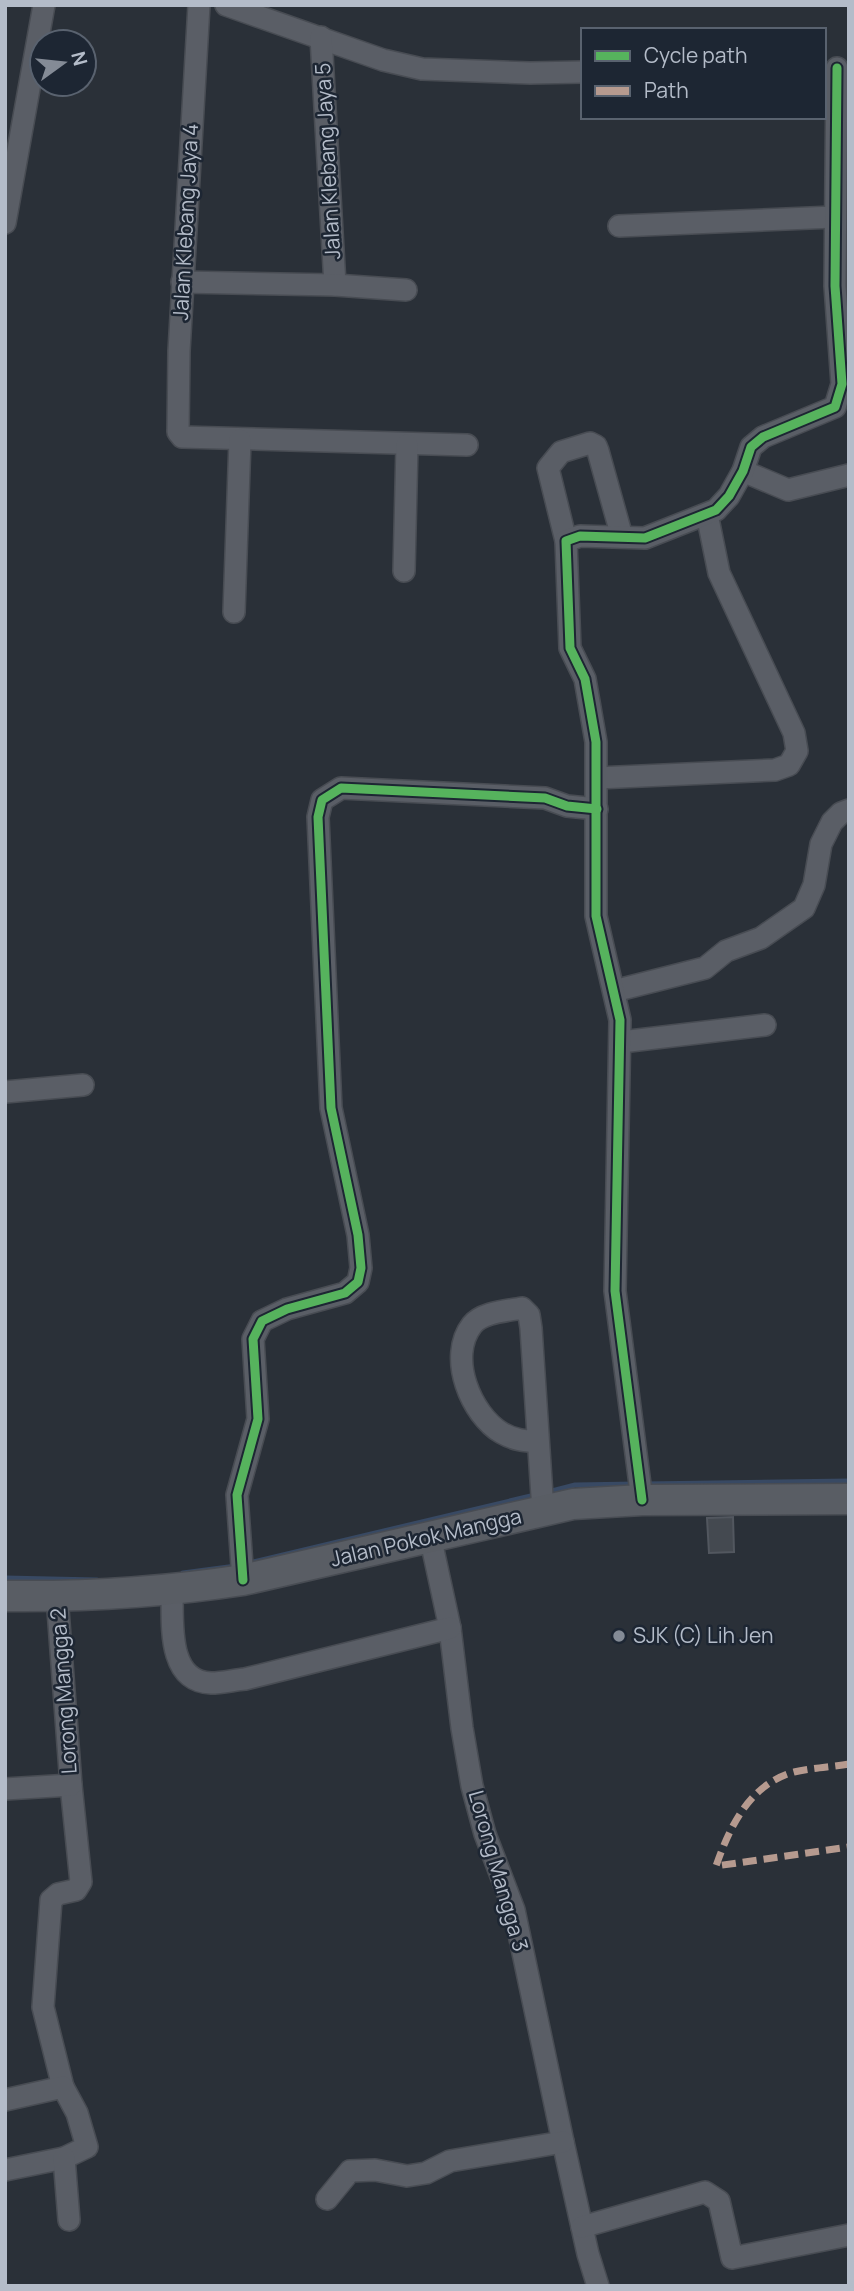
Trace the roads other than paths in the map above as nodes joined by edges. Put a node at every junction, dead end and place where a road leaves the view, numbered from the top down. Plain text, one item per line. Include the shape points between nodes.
1 (44, 5) edge
2 (199, 5) edge
3 (226, 5) edge
4 (321, 37) junction
5 (837, 69) edge
6 (581, 72) edge
7 (834, 217) junction
8 (5, 223) edge
9 (619, 226) dead end
10 (182, 282) junction
11 (335, 285) junction
12 (405, 290) dead end
13 (240, 440) junction
14 (407, 445) junction
15 (467, 445) dead end
16 (743, 471) junction
17 (849, 475) edge
18 (707, 514) junction
19 (622, 537) junction
20 (566, 541) junction
21 (404, 571) dead end
22 (234, 612) dead end
23 (597, 778) junction
24 (597, 810) junction
25 (849, 810) edge
26 (614, 991) junction
27 (765, 1025) dead end
28 (621, 1042) junction
29 (83, 1086) dead end
30 (5, 1092) edge
31 (538, 1442) junction
32 (641, 1488) junction
33 (542, 1498) junction
34 (849, 1499) edge
35 (430, 1536) junction
36 (243, 1575) junction
37 (172, 1590) junction
38 (5, 1596) edge
39 (57, 1597) junction
40 (450, 1628) junction
41 (71, 1785) junction
42 (5, 1789) edge
43 (63, 2087) junction
44 (5, 2100) edge
45 (563, 2142) junction
46 (64, 2158) junction
47 (5, 2170) edge
48 (327, 2199) dead end
49 (69, 2220) dead end
50 (582, 2227) junction
51 (849, 2235) edge
52 (598, 2286) edge

1 - 8 street
2 - 10 street, Jalan Klebang Jaya 4
3 - 4 street
4 - 6 street via 422,69
4 - 11 street, Jalan Klebang Jaya 5
5 - 7 street
7 - 9 street
7 - 16 street via 839,397 835,407 763,437 751,447
10 - 11 street
10 - 13 street, Jalan Klebang Jaya 4 via 178,432 182,437
11 - 12 street
13 - 14 street
13 - 22 street
14 - 15 street
14 - 21 street
16 - 17 street via 788,490
16 - 18 street via 729,496
18 - 19 street via 645,538
18 - 23 street via 719,573 794,733 797,751 789,765 775,770
19 - 20 street via 580,536
19 - 20 street via 598,450 590,443 561,452 548,468
20 - 23 street via 570,648 585,679 597,742
23 - 24 street
24 - 26 street via 596,916
24 - 36 street via 545,799 341,788 322,800 318,817 331,1108 362,1268 358,1282 345,1293 262,1321 253,1339 258,1419 237,1495
25 - 26 street via 832,821 821,844 814,886 804,908 761,938 726,951 705,968
26 - 28 street
27 - 28 street
28 - 32 street via 615,1291
29 - 30 street
31 - 31 street via 528,1315 522,1308 485,1316 472,1324 463,1344 461,1373 484,1418 501,1433
31 - 33 street
32 - 33 main road, Jalan Pokok Mangga via 573,1504
32 - 34 main road, Jalan Pokok Mangga
33 - 35 main road, Jalan Pokok Mangga
35 - 36 main road, Jalan Pokok Mangga
35 - 40 street, Lorong Mangga 3
36 - 37 main road, Jalan Pokok Mangga
37 - 39 main road, Jalan Pokok Mangga
37 - 40 street via 175,1656 190,1674 211,1683 245,1679
38 - 39 main road, Jalan Pokok Mangga
39 - 41 street, Lorong Mangga 2
40 - 45 street, Lorong Mangga 3 via 472,1786 514,1910
41 - 42 street, Lorong Mangga 2
41 - 43 street, Lorong Mangga 2 via 81,1882 76,1890 51,1900 43,2007
43 - 44 street
43 - 46 street via 88,2147
45 - 48 street via 450,2161 426,2174 350,2171
45 - 50 street, Lorong Mangga 3
46 - 47 street
46 - 49 street
50 - 51 street via 705,2192 719,2201 732,2258
50 - 52 street, Lorong Mangga 3

